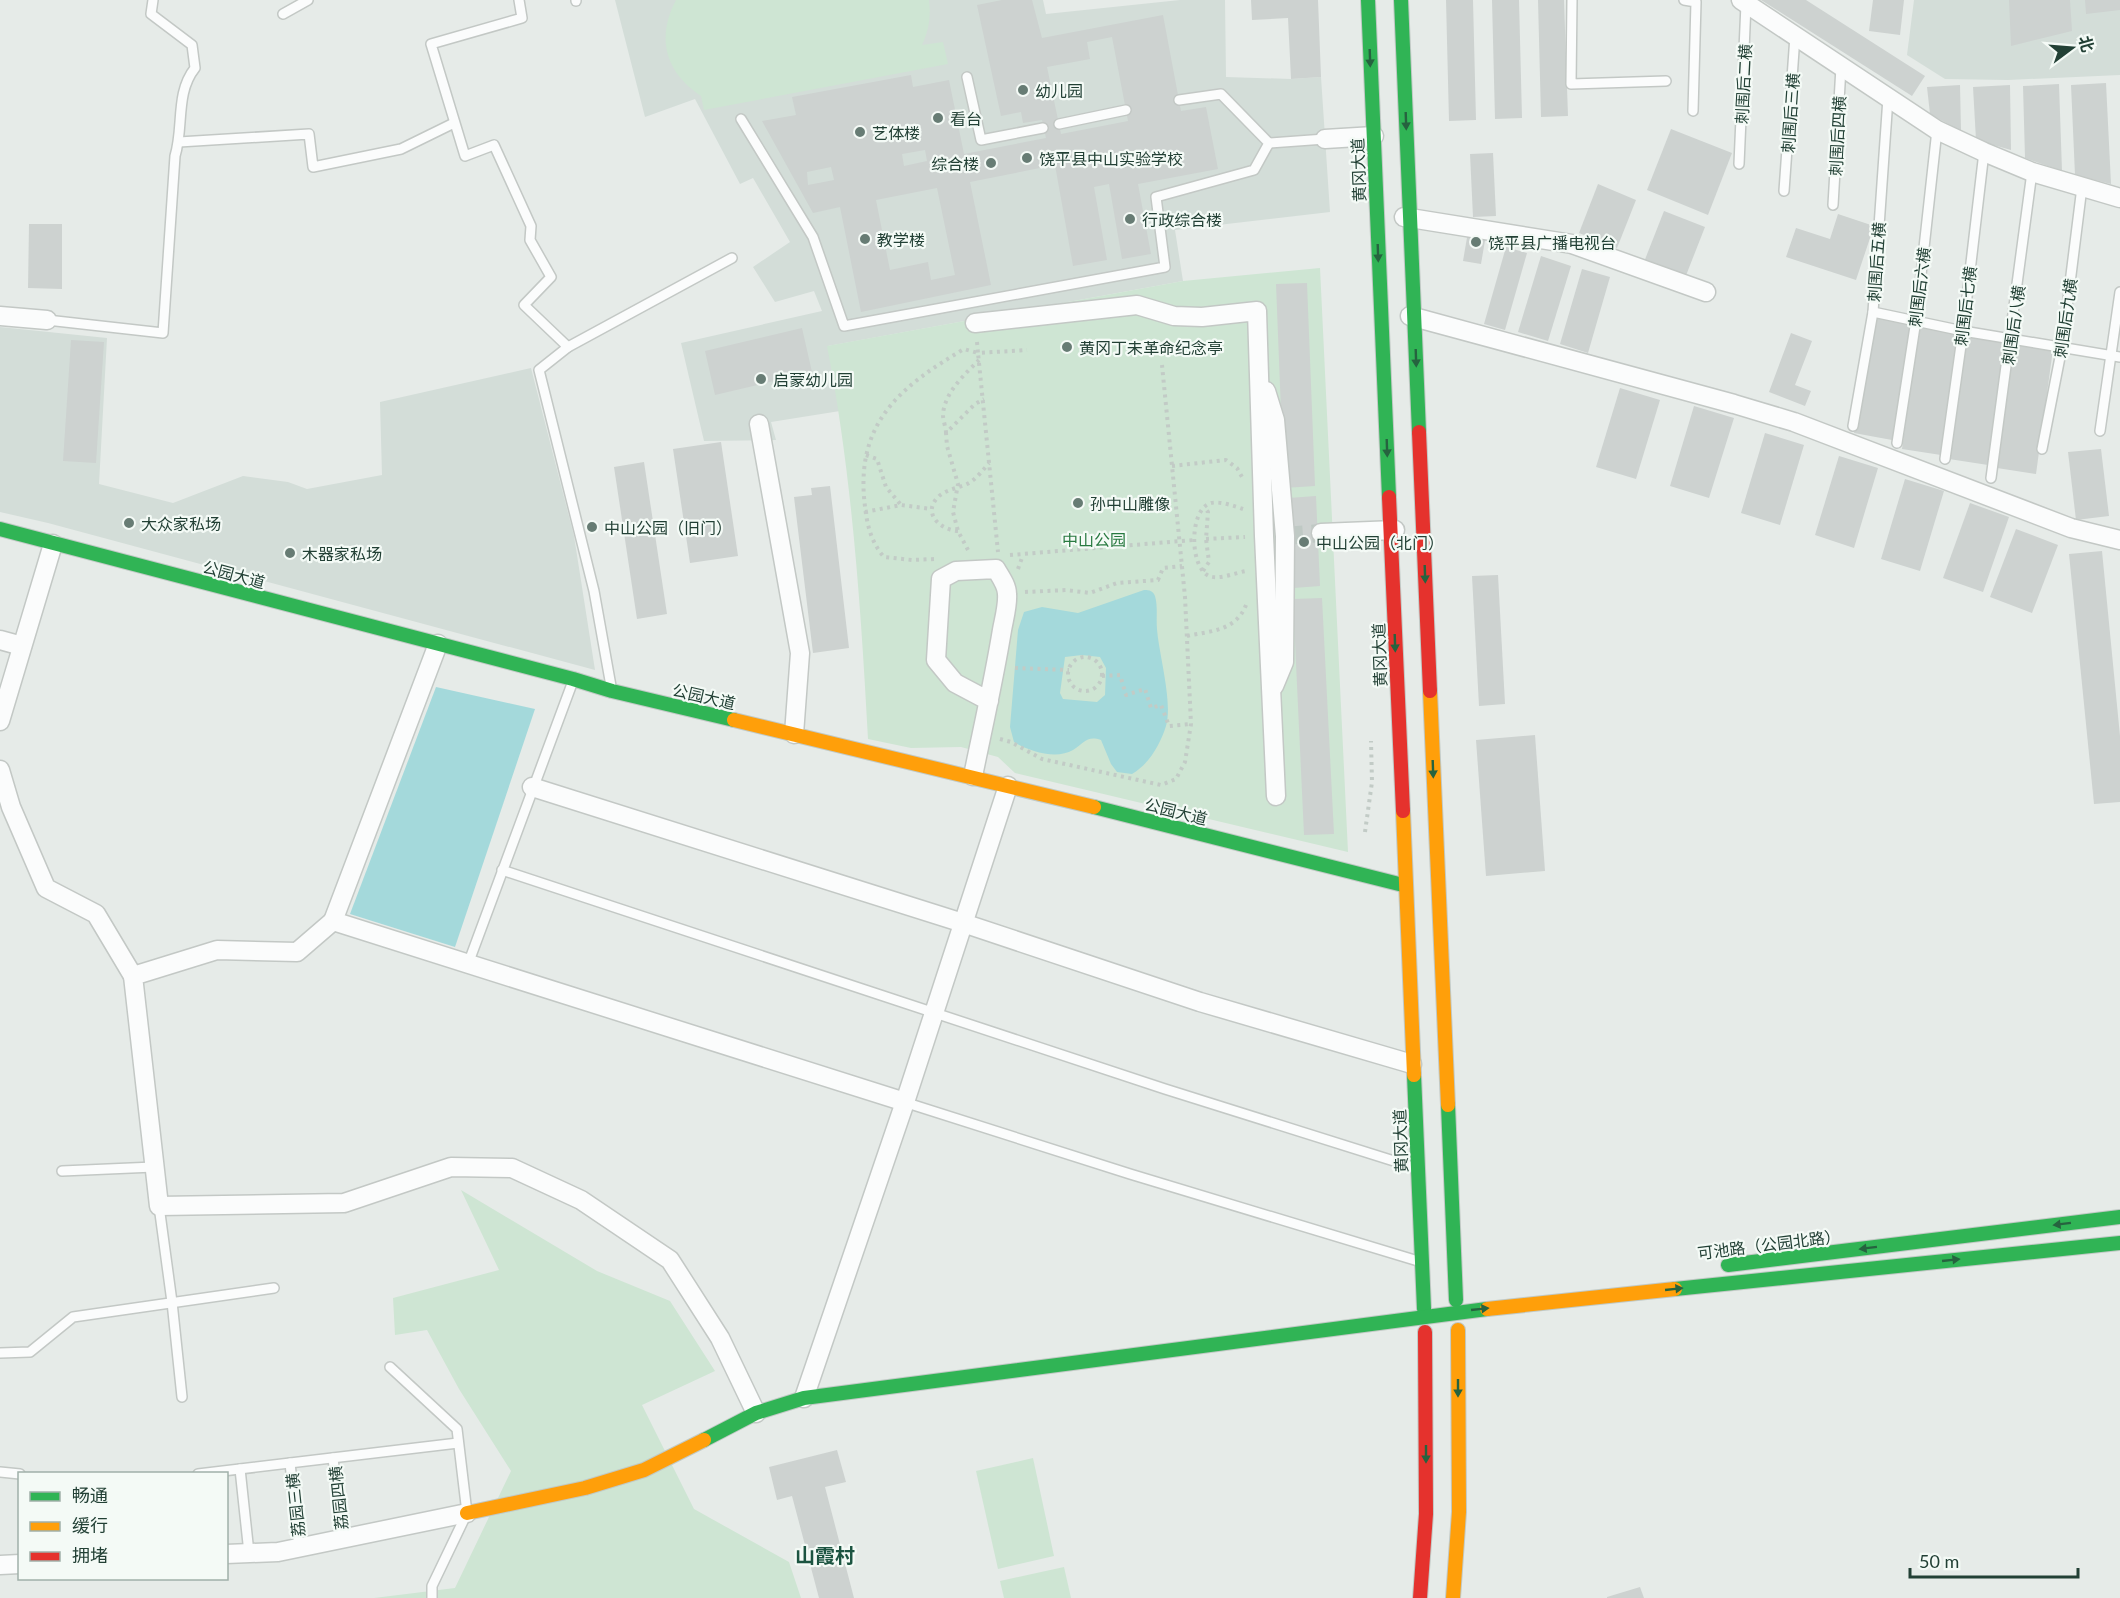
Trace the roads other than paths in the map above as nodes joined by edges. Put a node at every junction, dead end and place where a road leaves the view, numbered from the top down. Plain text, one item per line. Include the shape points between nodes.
1 (153, 0) edge
2 (308, 0) edge
3 (519, 0) edge
4 (1368, 0) edge
5 (1401, 0) edge
6 (1572, 0) edge
7 (1684, 0) edge
8 (1743, 2) edge
9 (283, 14) dead end
10 (1795, 36) junction
11 (1841, 67) junction
12 (968, 77) dead end
13 (1666, 81) dead end
14 (1888, 98) junction
15 (1179, 100) dead end
16 (1126, 110) dead end
17 (1693, 111) dead end
18 (741, 119) dead end
19 (454, 123) junction
20 (1059, 124) dead end
21 (1043, 128) dead end
22 (1937, 130) junction
23 (1374, 136) dead end
24 (1325, 139) joint
25 (179, 142) junction
26 (1269, 143) junction
27 (1984, 152) junction
28 (1739, 164) dead end
29 (2032, 171) junction
30 (2082, 187) junction
31 (1784, 191) dead end
32 (2120, 198) edge
33 (1833, 205) dead end
34 (1404, 218) dead end
35 (732, 258) dead end
36 (1706, 292) dead end
37 (2120, 292) edge
38 (1873, 312) junction
39 (0, 316) edge
40 (1410, 316) dead end
41 (47, 320) joint
42 (1916, 320) junction
43 (975, 323) dead end
44 (1963, 331) junction
45 (2011, 339) junction
46 (568, 347) junction
47 (2062, 347) junction
48 (2115, 356) edge
49 (1259, 366) junction
50 (759, 424) dead end
51 (1853, 426) dead end
52 (2100, 432) dead end
53 (1897, 443) dead end
54 (2042, 449) dead end
55 (1945, 459) dead end
56 (1991, 478) dead end
57 (0, 529) edge
58 (1395, 530) dead end
59 (1321, 533) tunnel mouth
60 (2120, 540) edge
61 (53, 544) junction
62 (0, 640) edge
63 (438, 644) junction
64 (22, 646) junction
65 (573, 679) junction
66 (612, 691) junction
67 (1271, 695) junction
68 (990, 701) junction
69 (0, 721) edge
70 (794, 734) junction
71 (0, 770) edge
72 (973, 776) junction
73 (1008, 786) junction
74 (532, 787) junction
75 (1276, 796) dead end
76 (502, 870) junction
77 (1402, 885) dead end
78 (333, 921) junction
79 (963, 923) junction
80 (468, 963) junction
81 (133, 976) junction
82 (934, 1012) junction
83 (1412, 1064) dead end
84 (904, 1102) junction
85 (154, 1167) junction
86 (1418, 1168) dead end
87 (62, 1171) dead end
88 (159, 1206) junction
89 (2120, 1217) edge
90 (2120, 1243) edge
91 (1420, 1262) dead end
92 (1715, 1267) dead end
93 (274, 1288) dead end
94 (1469, 1292) dead end
95 (1456, 1300) dead end
96 (172, 1302) junction
97 (1422, 1308) junction
98 (1458, 1330) dead end
99 (1425, 1332) dead end
100 (0, 1353) edge
101 (390, 1367) dead end
102 (182, 1397) dead end
103 (804, 1398) junction
104 (756, 1413) junction
105 (458, 1443) junction
106 (333, 1458) junction
107 (290, 1463) junction
108 (240, 1469) junction
109 (0, 1472) edge
110 (208, 1472) edge
111 (18, 1474) edge
112 (467, 1513) junction
113 (342, 1539) junction
114 (299, 1548) junction
115 (249, 1553) junction
116 (228, 1554) edge
117 (18, 1564) edge
118 (0, 1565) edge
119 (432, 1598) edge
120 (1420, 1598) edge
121 (1453, 1598) edge

1 - 25 lane via 151,14 192,45 195,68 187,78
2 - 9 lane
3 - 19 lane via 522,18 431,44
4 -> 97 main road, 黄冈大道
5 -> 95 main road
6 - 13 lane via 1570,84
7 - 17 lane via 1696,2
8 - 10 street
8 - 28 lane, 刺围后二横
10 - 11 street
10 - 31 lane, 刺围后三横
11 - 14 street
11 - 33 lane, 刺围后四横
12 - 21 lane via 981,140
14 - 22 street
14 - 38 lane, 刺围后五横
15 - 26 lane via 1221,94
16 - 20 lane
18 - 26 lane via 813,237 844,326 1165,267 1156,197 1254,170
19 - 25 lane via 401,148 313,167 309,134
19 - 46 lane via 465,156 494,145 531,226 530,240 551,277 524,305
22 - 27 street
22 - 42 lane, 刺围后六横
23 - 24 street
24 - 26 lane
25 - 41 lane via 163,333
27 - 29 street
27 - 44 lane, 刺围后七横
29 - 30 street
29 - 45 lane, 刺围后八横
30 - 32 street
30 - 47 lane, 刺围后九横
34 - 36 street via 1572,244
35 - 46 lane
37 - 48 lane
38 - 42 lane
38 - 51 lane, 刺围后五横
39 - 41 street
40 - 60 street via 1794,422 2060,524
42 - 44 lane
42 - 53 lane, 刺围后六横
43 - 49 street via 1137,304 1174,316 1257,311
44 - 45 lane
44 - 55 lane, 刺围后七横
45 - 47 lane
45 - 56 lane, 刺围后八横
46 - 66 lane via 539,370 594,591
47 - 48 lane
47 - 54 lane, 刺围后九横
48 - 52 lane
49 - 67 street
49 - 67 street via 1275,420 1284,536 1284,662
50 - 70 street via 800,653
57 - 61 main road, 公园大道
58 - 59 street
61 - 63 main road, 公园大道
61 - 64 street
62 - 64 street
63 - 65 main road, 公园大道
63 - 78 street
64 - 69 street
65 - 66 main road, 公园大道
65 - 74 lane
66 - 70 main road, 公园大道
67 - 75 street
68 - 68 street via 955,682 936,660 941,579 956,571 996,568 1007,593
68 - 72 street
70 - 72 main road, 公园大道
71 - 81 street via 11,807 46,888 96,914
72 - 73 main road, 公园大道
73 - 77 main road, 公园大道
73 - 79 street
74 - 76 lane
74 - 79 street
76 - 80 lane
76 - 82 lane
78 - 80 street
78 - 81 street via 297,952 218,950
79 - 82 street
79 - 83 street via 1200,1002
80 - 84 street
81 - 85 street
82 - 84 street
82 - 86 lane
84 - 91 lane
84 - 103 street
85 - 87 lane
85 - 88 street
88 - 96 lane
88 - 104 street via 344,1203 451,1167 512,1168 581,1200 670,1260 720,1338
89 -> 92 main road, 可池路（公园北路）
97 -> 90 main road, 可池路（公园北路）
93 - 96 lane
94 - 97 main road
96 - 100 lane via 73,1317 30,1352
96 - 102 lane
97 - 103 main road
98 -> 121 main road via 1459,1512
99 -> 120 main road via 1426,1514
101 - 105 lane via 457,1429
103 - 104 main road
104 - 112 main road via 644,1470 585,1488
105 - 106 lane
105 - 112 lane
106 - 107 lane
106 - 113 lane, 荔园四横
107 - 108 lane
107 - 114 lane, 荔园三横
108 - 110 lane
108 - 115 lane
109 - 111 lane
112 - 113 street
112 - 119 lane via 432,1586
113 - 114 street
114 - 115 street
115 - 116 street
117 - 118 street

